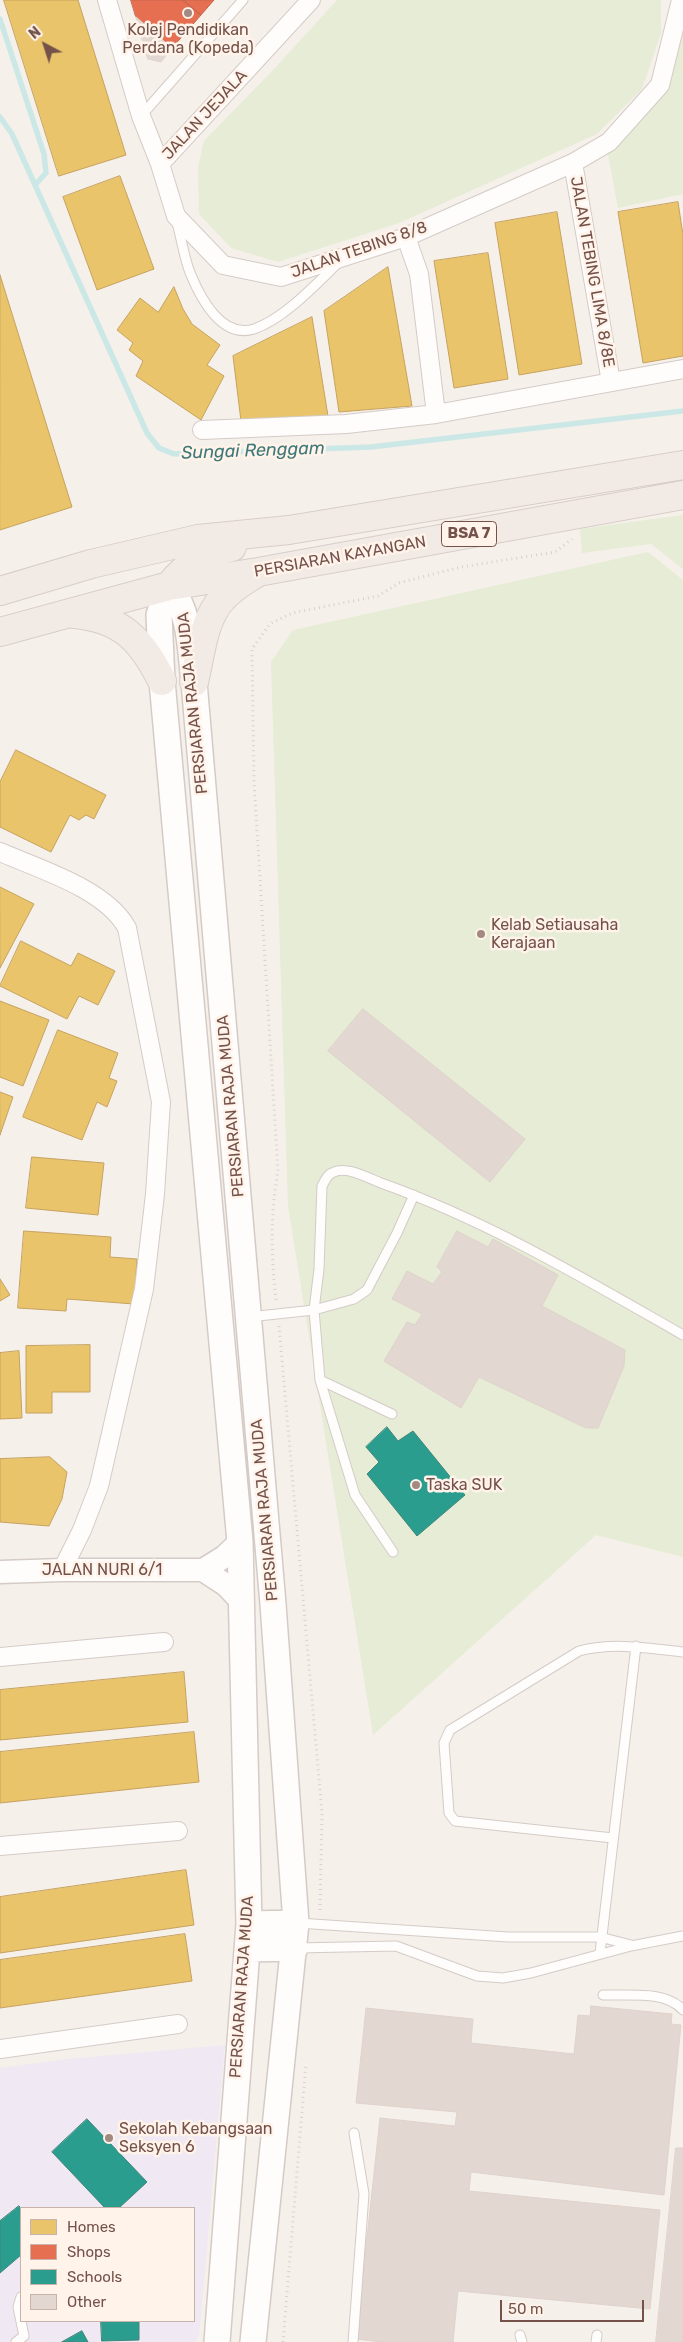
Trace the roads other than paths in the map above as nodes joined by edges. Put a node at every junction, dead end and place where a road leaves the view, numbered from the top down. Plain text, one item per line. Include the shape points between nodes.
1 (243, 0) edge
2 (310, 0) edge
3 (681, 0) edge
4 (111, 3) edge
5 (141, 116) junction
6 (573, 163) junction
7 (160, 164) junction
8 (176, 216) junction
9 (406, 237) junction
10 (347, 254) junction
11 (683, 369) edge
12 (611, 382) junction
13 (436, 414) junction
14 (202, 430) dead end
15 (683, 465) edge
16 (683, 495) edge
17 (289, 530) junction
18 (258, 572) junction
19 (169, 586) junction
20 (0, 593) edge
21 (67, 614) junction
22 (0, 632) edge
23 (162, 681) junction
24 (194, 682) junction
25 (0, 852) edge
26 (414, 1195) junction
27 (314, 1310) junction
28 (249, 1316) junction
29 (683, 1335) edge
30 (320, 1380) junction
31 (392, 1414) dead end
32 (240, 1542) junction
33 (394, 1552) dead end
34 (62, 1570) junction
35 (203, 1570) junction
36 (0, 1572) edge
37 (241, 1601) junction
38 (164, 1642) dead end
39 (636, 1646) junction
40 (683, 1652) edge
41 (0, 1657) edge
42 (178, 1831) dead end
43 (613, 1838) junction
44 (0, 1846) edge
45 (296, 1923) junction
46 (249, 1924) junction
47 (683, 1936) edge
48 (600, 1937) junction
49 (631, 1946) junction
50 (247, 1948) junction
51 (295, 1948) junction
52 (600, 1953) junction
53 (603, 1995) dead end
54 (683, 2010) edge
55 (178, 2024) dead end
56 (0, 2049) edge
57 (354, 2133) dead end
58 (20, 2300) edge
59 (20, 2316) edge
60 (21, 2322) edge
61 (216, 2340) edge
62 (16, 2342) edge
63 (253, 2342) edge
64 (353, 2342) edge

1 - 5 lane
2 - 7 street, JALAN JEJALA
3 - 6 street, JALAN TEBING 8/8 via 660,85 609,142
4 - 5 street, JALAN TEBING 8/8
5 - 7 street, JALAN TEBING 8/8
6 - 9 street, JALAN TEBING 8/8
6 - 12 street, JALAN TEBING LIMA 8/8E
7 - 8 street, JALAN TEBING 8/8
8 - 10 street, JALAN TEBING 8/8 via 223,264 281,277
8 - 10 lane via 190,274 213,315 231,328 253,330 274,319 306,294
9 - 10 street, JALAN TEBING 8/8
9 - 13 street via 419,274
11 - 12 street
12 - 13 street
13 - 14 street via 346,424
15 - 17 main road, PERSIARAN KAYANGAN / BSA 7
16 - 18 main road, PERSIARAN KAYANGAN / BSA 7
17 - 19 main road, BSA 7 via 210,552 192,562
17 - 20 main road, PERSIARAN KAYANGAN / BSA 7 via 198,539 91,564
18 - 19 main road, PERSIARAN KAYANGAN / BSA 7
18 - 24 main road via 224,596 214,609
19 - 20 main road, BSA 7 via 140,571 128,571 31,594
19 - 21 main road, PERSIARAN KAYANGAN / BSA 7
19 - 23 main road, PERSIARAN RAJA MUDA via 159,615
19 - 24 main road, PERSIARAN RAJA MUDA via 185,611
21 - 22 main road, PERSIARAN KAYANGAN / BSA 7
21 - 23 main road via 94,616 121,627 150,656
23 - 32 main road, PERSIARAN RAJA MUDA
24 - 28 main road, PERSIARAN RAJA MUDA
25 - 34 street via 83,889 121,918 127,928 161,1102 144,1289 99,1486
26 - 27 lane via 367,1290 354,1299
26 - 27 lane via 352,1172 334,1171 326,1177 322,1186
26 - 29 lane via 535,1251
27 - 28 lane
27 - 30 lane
28 - 45 main road, PERSIARAN RAJA MUDA
30 - 31 lane
30 - 33 lane via 355,1495
32 - 35 street
32 - 37 main road, PERSIARAN RAJA MUDA
34 - 35 street, JALAN NURI 6/1
34 - 36 street, JALAN NURI 6/1
35 - 37 street
37 - 46 main road, PERSIARAN RAJA MUDA
38 - 41 street
39 - 40 lane
39 - 43 lane
39 - 43 lane via 595,1646 578,1651 450,1730 444,1743 449,1813 455,1821
42 - 44 street
43 - 48 lane
45 - 46 main road
45 - 48 lane via 508,1937
45 - 51 main road, PERSIARAN RAJA MUDA
46 - 50 main road, PERSIARAN RAJA MUDA
47 - 49 lane
48 - 49 lane
48 - 52 lane
49 - 52 lane
50 - 51 main road
50 - 61 main road, PERSIARAN RAJA MUDA
51 - 52 lane via 396,1946 477,1976 503,1978
51 - 63 main road, PERSIARAN RAJA MUDA
53 - 54 lane via 660,1997 671,2000
55 - 56 street
57 - 64 lane via 364,2194
58 - 59 lane
60 - 62 lane via 24,2336

